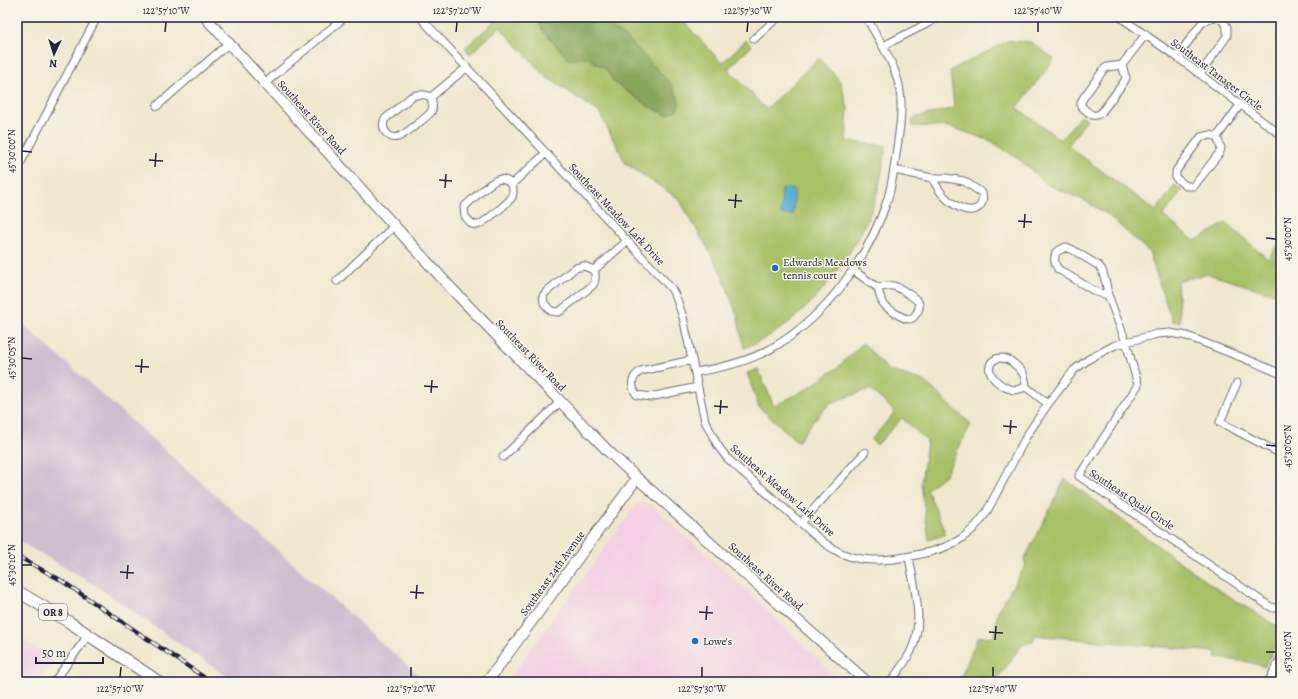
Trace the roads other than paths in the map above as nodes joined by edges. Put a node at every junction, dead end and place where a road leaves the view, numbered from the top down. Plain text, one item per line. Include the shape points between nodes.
1 (97, 17) edge
2 (205, 17) edge
3 (345, 17) edge
4 (420, 17) edge
5 (778, 17) edge
6 (866, 17) edge
7 (940, 17) edge
8 (1120, 17) edge
9 (1146, 34) junction
10 (754, 39) dead end
11 (229, 43) junction
12 (883, 46) junction
13 (1177, 57) junction
14 (1122, 65) junction
15 (466, 68) junction
16 (1200, 74) junction
17 (265, 83) junction
18 (431, 97) junction
19 (1240, 105) junction
20 (157, 106) dead end
21 (1281, 136) edge
22 (1217, 137) junction
23 (546, 153) junction
24 (17, 170) edge
25 (894, 170) junction
26 (932, 178) junction
27 (512, 184) junction
28 (394, 226) junction
29 (626, 240) junction
30 (594, 270) junction
31 (852, 270) junction
32 (337, 282) dead end
33 (878, 288) junction
34 (1108, 296) junction
35 (1126, 342) junction
36 (692, 360) junction
37 (694, 372) junction
38 (1281, 374) edge
39 (1237, 383) dead end
40 (698, 387) junction
41 (1026, 388) junction
42 (560, 402) junction
43 (1048, 404) junction
44 (865, 452) dead end
45 (1281, 454) edge
46 (503, 456) dead end
47 (636, 478) junction
48 (802, 523) junction
49 (909, 557) junction
50 (17, 591) edge
51 (1281, 607) edge
52 (89, 634) junction
53 (1281, 661) edge
54 (54, 682) edge
55 (159, 682) edge
56 (487, 682) edge
57 (867, 682) edge
58 (891, 682) edge
59 (1270, 682) edge

1 - 24 street
2 - 11 main road, Southeast River Road
3 - 17 street
4 - 15 street, Southeast Meadow Lark Drive
5 - 10 street
6 - 12 street
7 - 12 street
8 - 9 street, Southeast Tanager Circle
9 - 13 street, Southeast Tanager Circle
9 - 14 street
11 - 17 main road, Southeast River Road
11 - 20 street
12 - 25 street via 900,90 899,136
13 - 16 street, Southeast Tanager Circle
13 - 16 street via 1206,19 1220,19 1227,27 1227,36
14 - 14 street via 1104,69 1081,102 1081,106 1093,116 1101,113 1124,82 1126,78
15 - 18 street
15 - 23 street, Southeast Meadow Lark Drive
16 - 19 street, Southeast Tanager Circle
17 - 28 main road, Southeast River Road
18 - 18 street via 433,104 430,112 404,135 390,137 384,129 385,119 415,94
19 - 21 street, Southeast Tanager Circle
19 - 22 street
22 - 22 street via 1201,137 1176,171 1176,178 1186,186 1194,186 1220,152
23 - 27 street
23 - 29 street, Southeast Meadow Lark Drive
25 - 26 street
25 - 31 street via 888,200 880,221
26 - 26 street via 964,181 982,193 984,199 977,209 970,211 962,208 945,197
27 - 27 street via 506,180 493,182 466,205 464,216 474,225 482,224 511,198
28 - 32 street
28 - 42 main road, Southeast River Road
29 - 30 street
29 - 36 street, Southeast Meadow Lark Drive via 671,288 676,297 683,316
30 - 30 street via 584,266 575,268 546,292 544,303 551,311 562,310 593,285 596,277
31 - 33 street
31 - 37 street via 819,312 771,348 730,366
33 - 33 street via 884,304 903,318 914,317 920,305 916,299 897,286
34 - 34 street via 1099,266 1066,247 1056,252 1054,258 1058,269 1096,292
34 - 35 street
35 - 38 street, Southeast Meadow Lark Drive via 1157,334 1182,335
35 - 43 street, Southeast Meadow Lark Drive via 1115,345 1074,370
35 - 51 street, Southeast Quail Circle via 1138,385 1079,476 1269,606
36 - 37 street, Southeast Meadow Lark Drive
36 - 40 street via 641,371 635,374 632,385 637,395 650,397
37 - 40 street, Southeast Meadow Lark Drive
39 - 45 street via 1220,422
40 - 48 street, Southeast Meadow Lark Drive via 704,420 727,458
41 - 41 street via 1022,370 1009,360 997,358 992,362 989,369 993,379 1006,388
41 - 43 street
42 - 46 street
42 - 47 main road, Southeast River Road
43 - 49 street, Southeast Meadow Lark Drive via 1027,435 986,513 975,527 956,543
44 - 48 street
47 - 56 main road, Southeast 24th Avenue
47 - 57 main road, Southeast River Road
48 - 49 street, Southeast Meadow Lark Drive via 821,541 847,555 865,559
49 - 58 street via 918,620 915,641
50 - 52 main road, OR 8
52 - 54 street
52 - 55 main road, OR 8
53 - 59 main road

